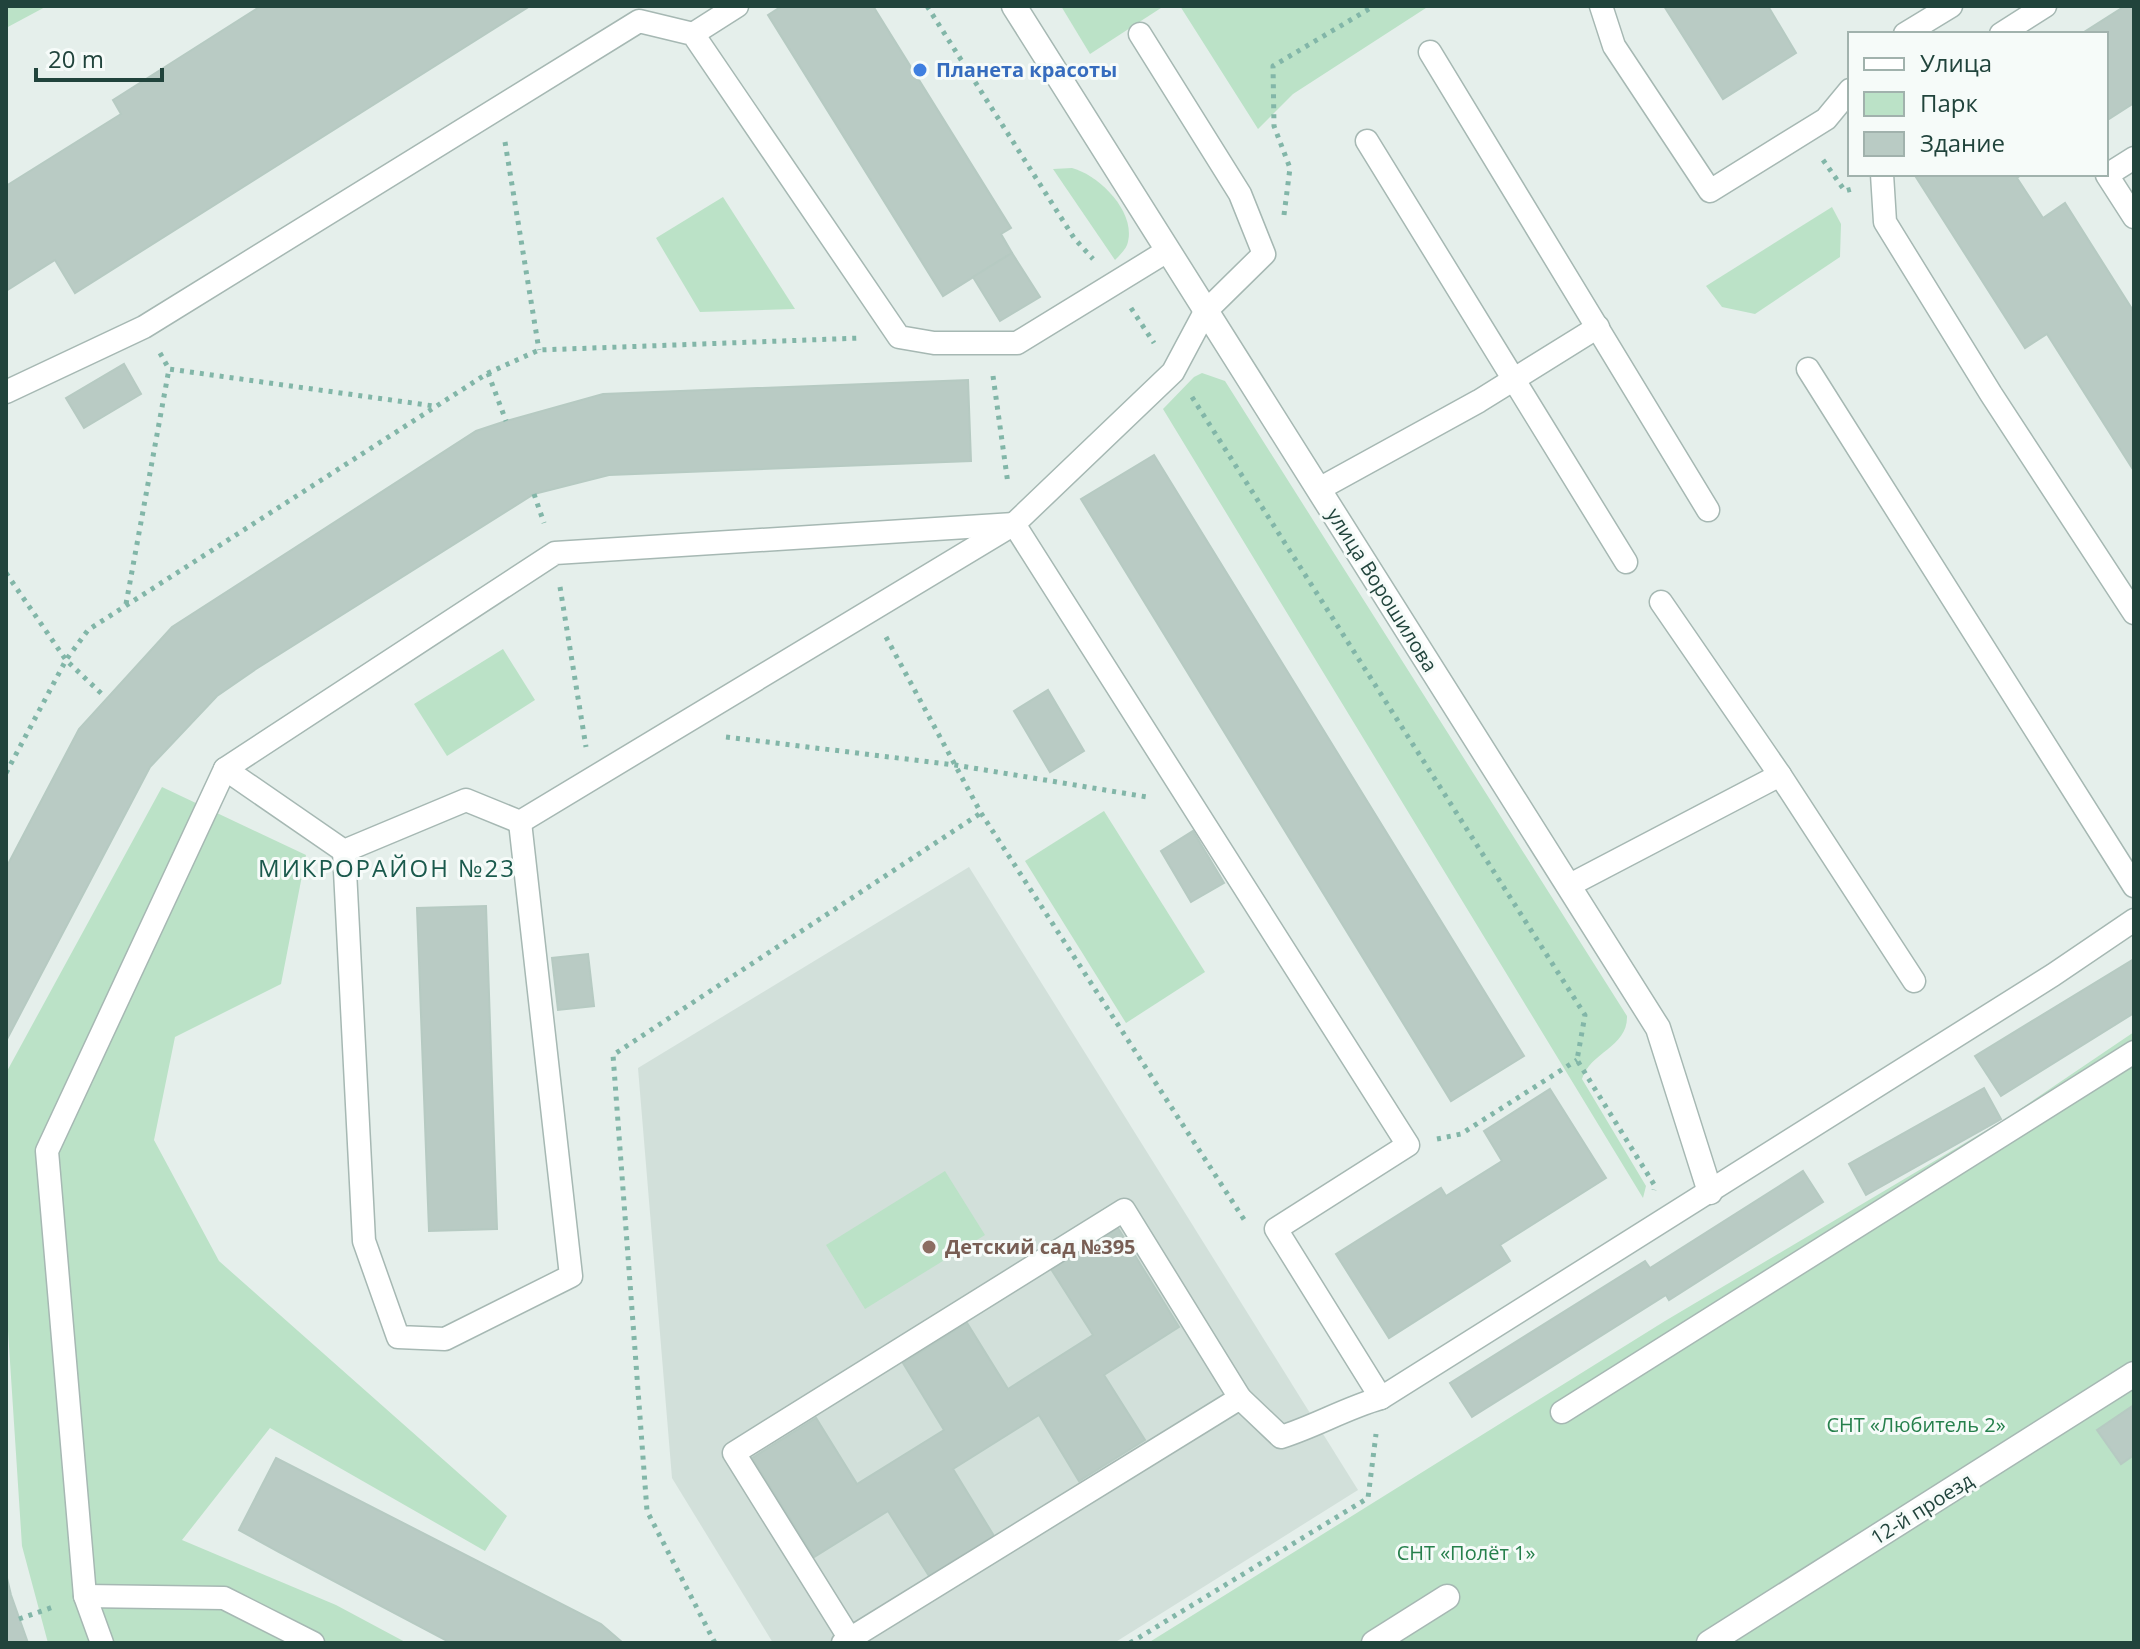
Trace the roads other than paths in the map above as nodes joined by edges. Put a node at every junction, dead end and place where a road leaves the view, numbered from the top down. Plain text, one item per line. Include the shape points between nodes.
1 (737, 6) edge
2 (1014, 6) edge
3 (1601, 6) edge
4 (1951, 6) edge
5 (2045, 6) edge
6 (1908, 32) edge
7 (2004, 32) edge
8 (693, 34) junction
9 (1140, 34) dead end
10 (1430, 52) dead end
11 (1848, 92) edge
12 (1367, 141) dead end
13 (2134, 158) edge
14 (2108, 174) edge
15 (1882, 176) edge
16 (2108, 176) edge
17 (2134, 217) edge
18 (1167, 251) junction
19 (1205, 312) junction
20 (1598, 327) junction
21 (1808, 369) dead end
22 (1514, 379) junction
23 (6, 392) edge
24 (1319, 489) junction
25 (1708, 510) dead end
26 (1014, 524) junction
27 (1626, 562) dead end
28 (1661, 602) dead end
29 (2134, 613) edge
30 (225, 769) junction
31 (1780, 775) junction
32 (520, 822) junction
33 (344, 851) junction
34 (1568, 886) junction
35 (2134, 886) edge
36 (2134, 920) edge
37 (1914, 981) dead end
38 (2134, 1052) edge
39 (1710, 1192) junction
40 (2134, 1374) edge
41 (1240, 1398) junction
42 (1381, 1398) junction
43 (1562, 1412) dead end
44 (85, 1596) junction
45 (1447, 1597) dead end
46 (846, 1641) edge
47 (102, 1643) edge
48 (313, 1643) edge
49 (1374, 1643) edge
50 (1709, 1643) edge

1 - 8 lane
2 - 18 street, улица Ворошилова
3 - 11 lane via 1614,46 1710,191 1826,119
4 - 6 lane
5 - 7 lane
8 - 18 lane via 899,337 934,343 1017,343
8 - 23 lane via 639,21 144,327
9 - 19 lane via 1240,194 1264,254
10 - 20 lane
12 - 22 lane
13 - 14 lane
15 - 29 lane via 1885,222
16 - 17 lane
18 - 19 street, улица Ворошилова
19 - 24 street, улица Ворошилова
19 - 26 lane via 1173,372
20 - 22 lane
20 - 25 lane
21 - 35 lane
22 - 24 lane
22 - 27 lane
24 - 34 street, улица Ворошилова
26 - 30 lane via 555,553
26 - 32 lane
26 - 42 lane via 1408,1145 1276,1229
28 - 31 lane
30 - 33 lane
30 - 44 lane via 47,1151
31 - 34 lane
31 - 37 lane
32 - 33 lane via 466,800
32 - 33 lane via 571,1276 445,1339 398,1337 364,1241
34 - 39 street, улица Ворошилова via 1658,1028
36 - 39 lane
38 - 43 lane
39 - 42 lane
40 - 50 street, 12-й проезд
41 - 42 lane via 1281,1437
41 - 46 lane
41 - 46 lane via 1124,1210 734,1453
44 - 47 lane
44 - 48 lane via 224,1598
45 - 49 street

